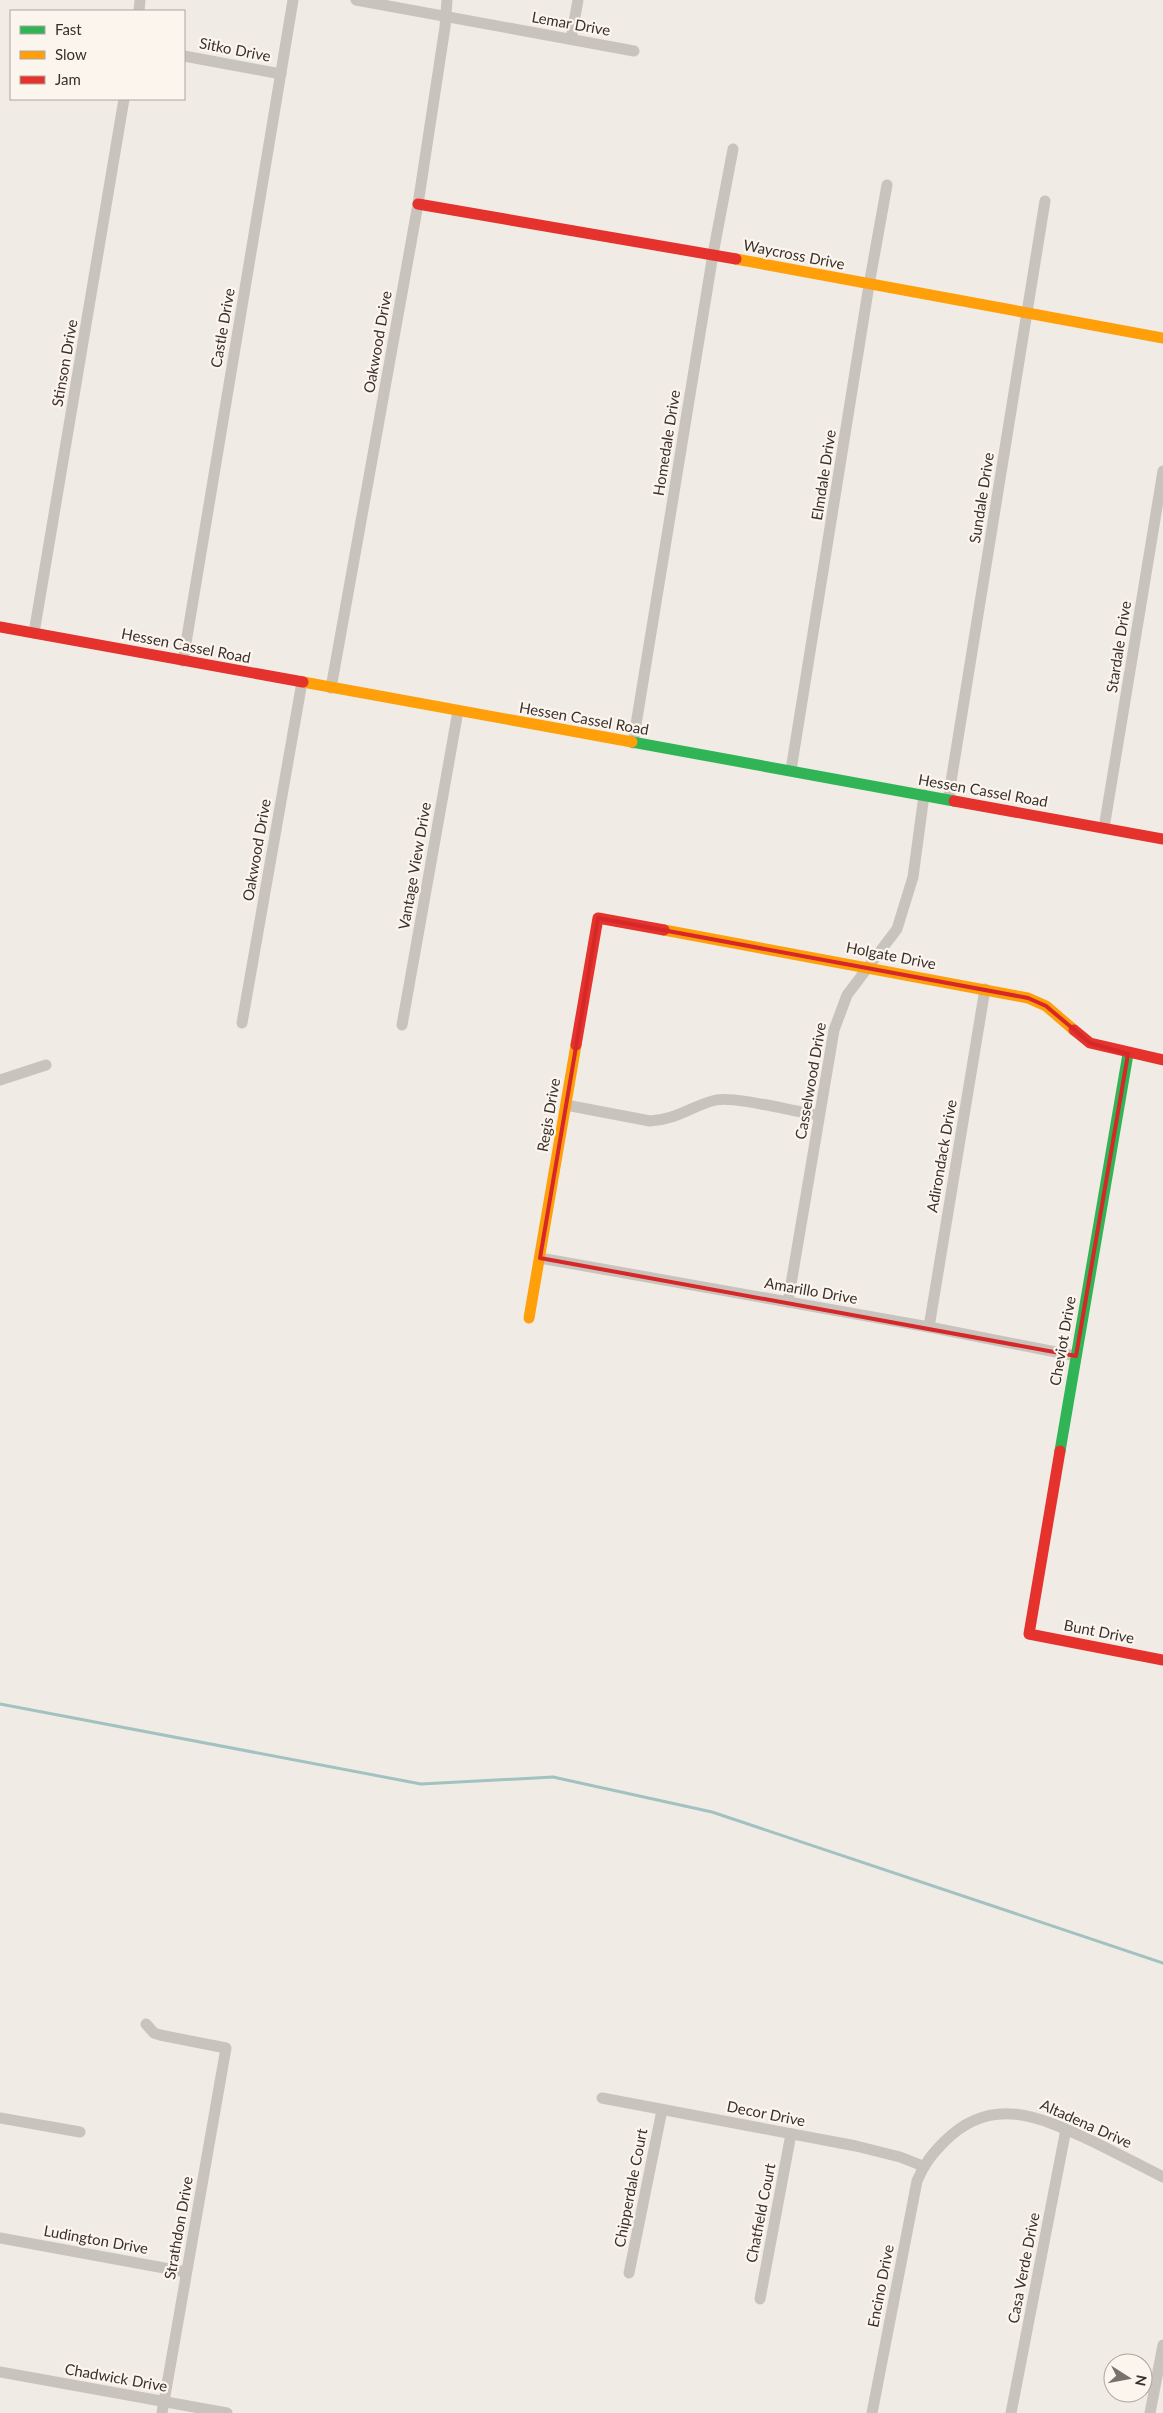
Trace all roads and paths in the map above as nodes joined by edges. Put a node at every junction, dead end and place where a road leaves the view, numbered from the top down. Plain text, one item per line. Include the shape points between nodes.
1 (293, 0) edge
2 (356, 0) edge
3 (447, 0) edge
4 (578, 0) edge
5 (446, 17) junction
6 (572, 39) junction
7 (634, 51) dead end
8 (185, 56) edge
9 (281, 74) junction
10 (124, 100) edge
11 (733, 149) dead end
12 (887, 185) dead end
13 (1046, 201) dead end
14 (418, 204) junction
15 (713, 254) junction
16 (869, 285) junction
17 (1027, 314) junction
18 (1163, 338) edge
19 (1163, 471) edge
20 (0, 627) edge
21 (34, 633) junction
22 (183, 661) junction
23 (302, 682) junction
24 (331, 688) junction
25 (458, 711) junction
26 (633, 743) junction
27 (791, 770) junction
28 (924, 795) junction
29 (948, 800) junction
30 (1104, 828) junction
31 (1163, 839) edge
32 (598, 918) joint
33 (867, 966) junction
34 (985, 990) junction
35 (242, 1023) dead end
36 (402, 1025) dead end
37 (1128, 1054) junction
38 (1163, 1060) edge
39 (46, 1065) dead end
40 (0, 1079) edge
41 (566, 1105) junction
42 (819, 1115) junction
43 (540, 1258) junction
44 (788, 1302) junction
45 (529, 1318) dead end
46 (929, 1327) junction
47 (1076, 1356) junction
48 (1029, 1634) joint
49 (1163, 1660) edge
50 (146, 2024) dead end
51 (602, 2098) dead end
52 (662, 2110) junction
53 (0, 2118) edge
54 (1066, 2129) junction
55 (80, 2132) dead end
56 (791, 2134) junction
57 (923, 2166) junction
58 (1163, 2178) edge
59 (0, 2238) edge
60 (186, 2272) junction
61 (629, 2273) dead end
62 (760, 2299) dead end
63 (1163, 2345) edge
64 (0, 2372) edge
65 (163, 2408) edge
66 (227, 2413) edge
67 (872, 2413) edge
68 (1011, 2413) edge
69 (1150, 2413) edge

1 - 9 street, Castle Drive
2 - 5 street, Lemar Drive
3 - 5 street, Oakwood Drive
4 - 6 street
5 - 6 street, Lemar Drive
5 - 14 street, Oakwood Drive
6 - 7 street, Lemar Drive
8 - 9 street, Sitko Drive
9 - 22 street, Castle Drive
10 - 21 street, Stinson Drive
11 - 15 street, Homedale Drive
12 - 16 street, Elmdale Drive
13 - 17 street, Sundale Drive
14 - 15 street, Waycross Drive
14 - 24 street, Oakwood Drive
15 - 16 street, Waycross Drive
15 - 26 street, Homedale Drive
16 - 17 street, Waycross Drive
16 - 27 street, Elmdale Drive
17 - 18 street, Waycross Drive
17 - 29 street, Sundale Drive
19 - 30 street, Stardale Drive
20 - 21 street, Hessen Cassel Road
21 - 22 street, Hessen Cassel Road
22 - 23 street, Hessen Cassel Road
23 - 24 street, Hessen Cassel Road
23 - 35 street, Oakwood Drive
24 - 25 street, Hessen Cassel Road
25 - 26 street, Hessen Cassel Road
25 - 36 street, Vantage View Drive
26 - 27 street, Hessen Cassel Road
27 - 28 street, Hessen Cassel Road
28 - 29 street, Hessen Cassel Road
28 - 33 street, Casselwood Drive via 913,877 897,929
29 - 30 street, Hessen Cassel Road
30 - 31 street, Hessen Cassel Road
32 - 33 street, Holgate Drive
32 - 41 street, Regis Drive
33 - 34 street, Holgate Drive
33 - 42 street, Casselwood Drive via 847,995 838,1016
34 - 37 street, Holgate Drive via 1028,998 1046,1006 1090,1043
34 - 46 street, Adirondack Drive
37 - 38 street, Holgate Drive
37 - 47 street, Cheviot Drive
39 - 40 street
41 - 42 street via 650,1120 663,1120 716,1100
41 - 43 street, Regis Drive
42 - 44 street, Casselwood Drive
43 - 44 street, Amarillo Drive
43 - 45 street, Regis Drive
44 - 46 street, Amarillo Drive
46 - 47 street, Amarillo Drive
47 - 48 street, Cheviot Drive
48 - 49 street, Bunt Drive
50 - 60 street, Strathdon Drive via 160,2036 226,2048
51 - 52 street, Decor Drive
52 - 56 street, Decor Drive
52 - 61 street, Chipperdale Court
53 - 55 street
54 - 57 street, Altadena Drive via 1024,2114 978,2118 955,2132
54 - 58 street, Altadena Drive
54 - 68 street, Casa Verde Drive
56 - 57 street, Decor Drive via 886,2153
56 - 62 street, Chatfield Court
57 - 67 street, Encino Drive via 917,2181
59 - 60 street, Ludington Drive
60 - 65 street, Strathdon Drive
63 - 69 street
64 - 65 street, Chadwick Drive
65 - 66 street, Chadwick Drive

